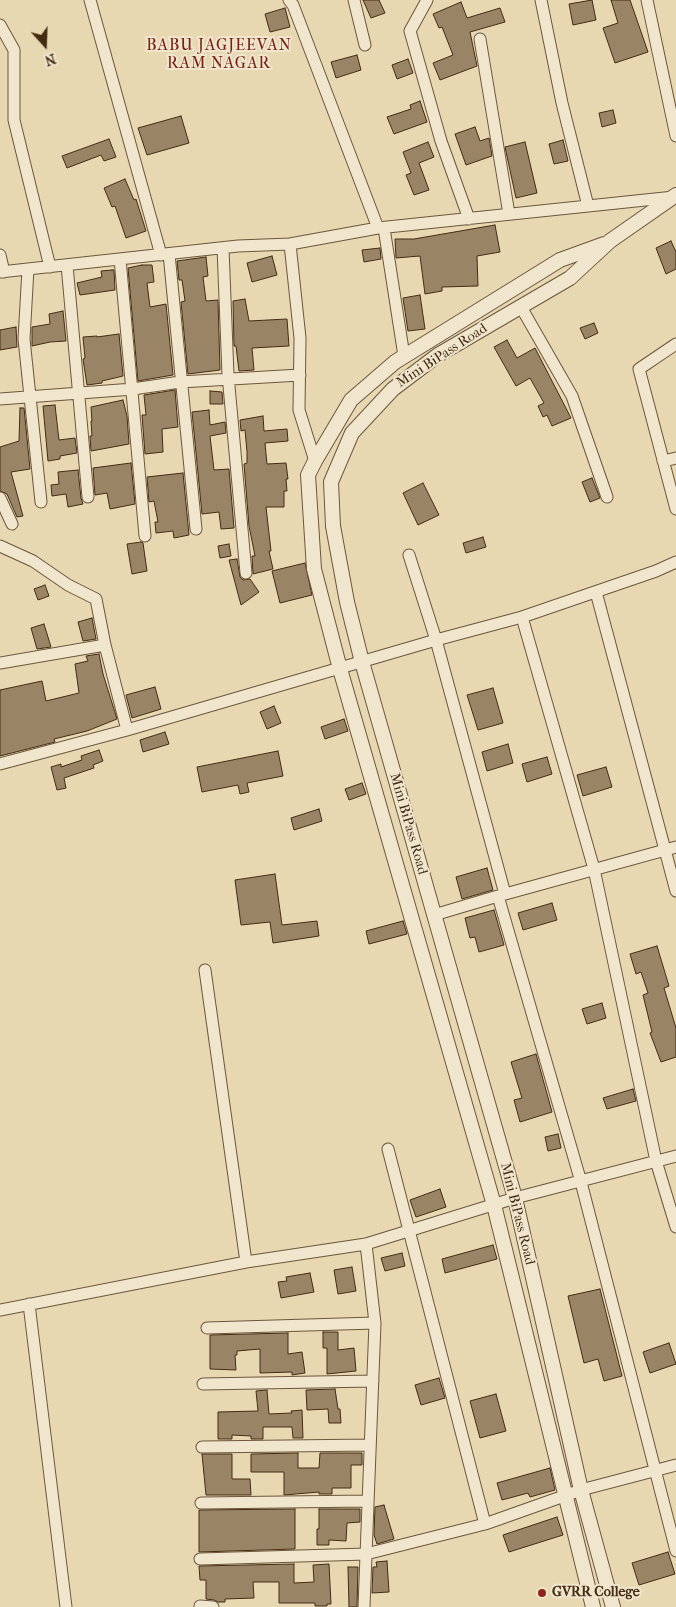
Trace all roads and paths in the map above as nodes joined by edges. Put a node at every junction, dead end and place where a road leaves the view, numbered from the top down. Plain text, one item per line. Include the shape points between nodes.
1 (90, 0) edge
2 (289, 0) edge
3 (354, 0) edge
4 (427, 0) edge
5 (541, 0) edge
6 (647, 0) edge
7 (0, 25) edge
8 (480, 39) dead end
9 (365, 45) dead end
10 (676, 136) edge
11 (675, 196) edge
12 (588, 206) junction
13 (509, 214) junction
14 (469, 219) junction
15 (381, 228) junction
16 (610, 242) junction
17 (290, 244) junction
18 (223, 248) junction
19 (165, 254) junction
20 (0, 256) edge
21 (120, 259) junction
22 (67, 265) junction
23 (50, 267) junction
24 (28, 269) junction
25 (2, 272) edge
26 (521, 307) junction
27 (676, 344) edge
28 (404, 356) junction
29 (300, 375) junction
30 (228, 379) junction
31 (180, 382) junction
32 (133, 389) junction
33 (80, 393) junction
34 (29, 396) junction
35 (0, 399) edge
36 (676, 458) edge
37 (315, 461) junction
38 (663, 461) junction
39 (88, 497) dead end
40 (607, 497) dead end
41 (0, 498) edge
42 (41, 502) dead end
43 (676, 509) edge
44 (12, 524) dead end
45 (196, 529) dead end
46 (145, 536) dead end
47 (0, 546) edge
48 (409, 555) dead end
49 (676, 562) edge
50 (246, 573) dead end
51 (596, 592) junction
52 (522, 618) junction
53 (436, 640) junction
54 (105, 645) junction
55 (362, 662) junction
56 (0, 663) edge
57 (340, 669) junction
58 (127, 730) junction
59 (0, 764) edge
60 (671, 848) edge
61 (594, 869) junction
62 (676, 891) edge
63 (501, 895) junction
64 (434, 915) junction
65 (204, 970) dead end
66 (388, 1149) dead end
67 (676, 1156) edge
68 (656, 1161) junction
69 (581, 1182) junction
70 (515, 1198) junction
71 (494, 1205) junction
72 (676, 1227) edge
73 (408, 1231) junction
74 (366, 1244) junction
75 (246, 1262) junction
76 (29, 1304) junction
77 (0, 1310) edge
78 (375, 1324) junction
79 (207, 1328) dead end
80 (373, 1381) junction
81 (202, 1384) dead end
82 (370, 1445) junction
83 (202, 1447) dead end
84 (676, 1465) edge
85 (656, 1470) junction
86 (581, 1490) junction
87 (566, 1495) junction
88 (368, 1501) junction
89 (201, 1503) dead end
90 (485, 1524) junction
91 (676, 1551) edge
92 (366, 1554) junction
93 (200, 1559) dead end
94 (200, 1606) edge
95 (66, 1607) edge
96 (214, 1607) edge
97 (364, 1607) edge
98 (593, 1607) edge
99 (614, 1607) edge

1 - 19 street
2 - 15 street
3 - 9 street
4 - 14 street via 410,31 441,141
5 - 12 street
6 - 10 street
7 - 23 street via 14,50 14,120
8 - 13 street
11 - 12 street
11 - 16 street, Mini BiPass Road
12 - 13 street
13 - 14 street
14 - 15 street
15 - 17 street
15 - 28 street
16 - 26 street, Mini BiPass Road via 570,278
16 - 28 street via 560,260
17 - 18 street
17 - 29 street via 300,338
18 - 19 street
18 - 30 street
19 - 21 street
19 - 31 street
20 - 25 street
21 - 22 street
21 - 32 street
22 - 23 street
22 - 33 street
23 - 24 street
24 - 25 street
24 - 34 street via 24,339
26 - 40 street via 572,396
26 - 55 street, Mini BiPass Road via 411,374 352,433 331,482 333,526
27 - 38 street via 639,369
28 - 37 street via 351,400
29 - 30 street
29 - 37 street via 299,410
30 - 31 street
30 - 50 street
31 - 32 street
31 - 45 street
32 - 33 street
32 - 46 street
33 - 34 street
33 - 39 street
34 - 35 street
34 - 42 street
36 - 38 street
37 - 57 street via 308,475 314,569
38 - 43 street
41 - 44 street
47 - 54 street via 33,561 68,586 96,599
48 - 53 street
49 - 51 street
51 - 52 street
51 - 60 street
52 - 53 street
52 - 61 street
53 - 55 street
53 - 63 street
54 - 56 street
54 - 58 street
55 - 57 street
55 - 64 street, Mini BiPass Road
57 - 58 street
57 - 71 street
58 - 59 street
60 - 61 street
60 - 62 street
61 - 63 street
61 - 68 street
63 - 64 street
63 - 69 street
64 - 70 street, Mini BiPass Road
65 - 75 street
66 - 73 street
67 - 68 street
68 - 69 street
68 - 72 street
69 - 70 street
69 - 85 street
70 - 71 street
70 - 86 street, Mini BiPass Road
71 - 73 street
71 - 87 street
73 - 74 street
73 - 90 street
74 - 75 street
74 - 78 street
75 - 76 street
76 - 77 street
76 - 95 street
78 - 79 street
78 - 80 street
80 - 81 street
80 - 82 street
82 - 83 street
82 - 88 street
84 - 85 street
85 - 86 street
85 - 91 street
86 - 87 street
86 - 99 street, Mini BiPass Road
87 - 90 street
87 - 98 street
88 - 89 street
88 - 92 street
90 - 92 street
92 - 93 street
92 - 97 street
94 - 96 street

